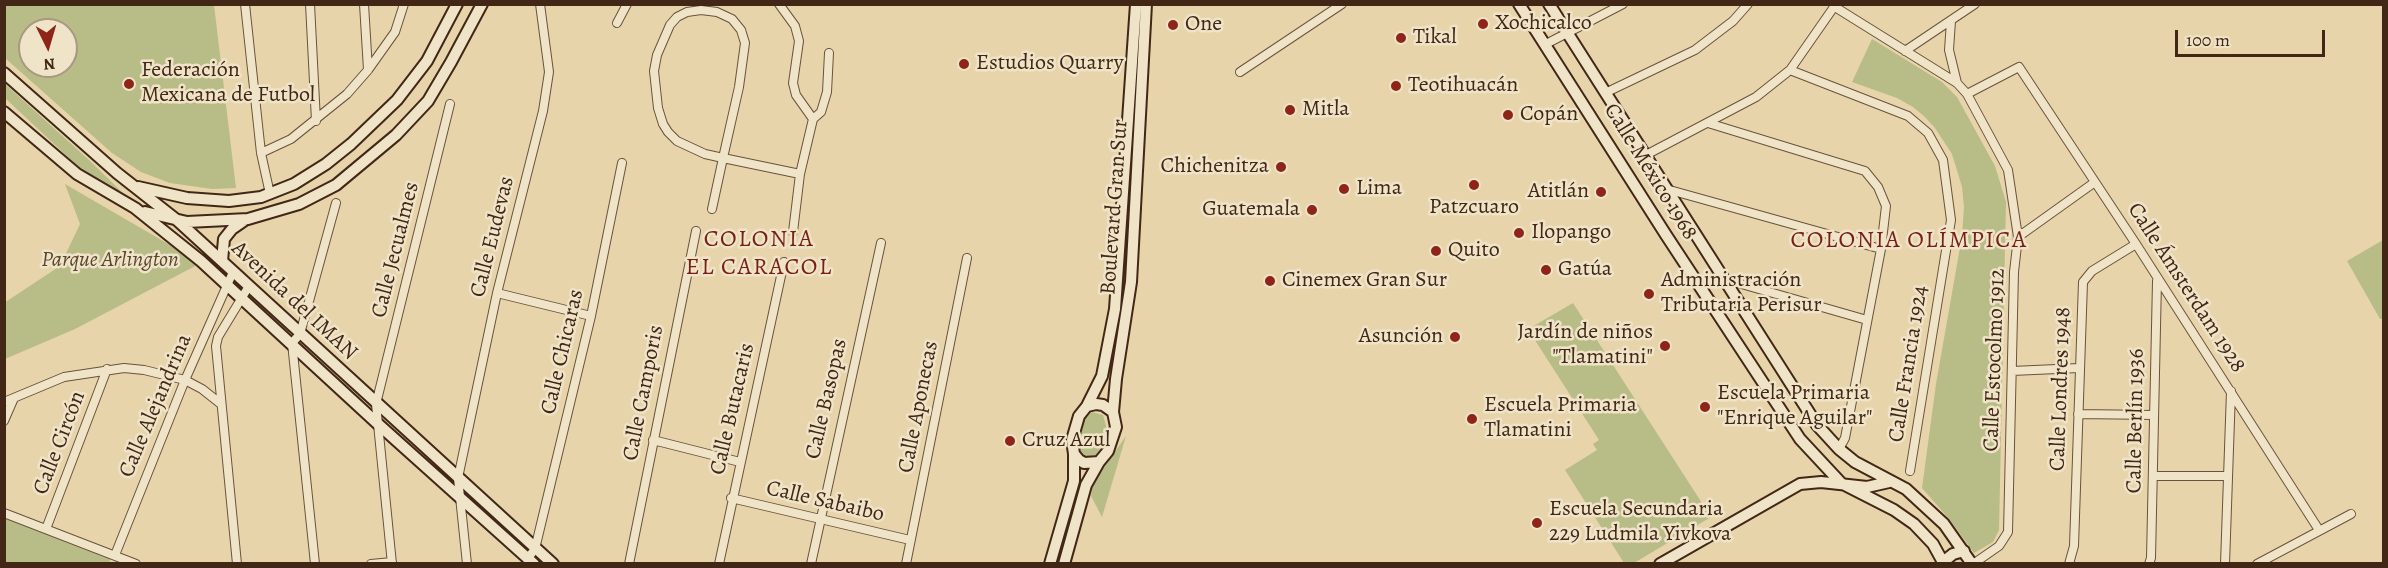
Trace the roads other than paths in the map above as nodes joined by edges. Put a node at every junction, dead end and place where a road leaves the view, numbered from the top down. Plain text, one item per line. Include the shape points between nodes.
1 (245, 4) edge
2 (310, 4) edge
3 (364, 4) edge
4 (404, 4) edge
5 (540, 4) edge
6 (627, 4) edge
7 (779, 4) edge
8 (1136, 4) edge
9 (1146, 4) edge
10 (1342, 4) edge
11 (1520, 4) edge
12 (1549, 4) edge
13 (1623, 4) edge
14 (1748, 4) edge
15 (1975, 4) edge
16 (481, 5) edge
17 (1836, 6) edge
18 (456, 7) edge
19 (1951, 21) junction
20 (617, 23) dead end
21 (1567, 32) junction
22 (1546, 44) junction
23 (1905, 51) junction
24 (829, 53) dead end
25 (368, 70) junction
26 (1790, 70) junction
27 (1240, 72) dead end
28 (4, 74) edge
29 (1957, 83) junction
30 (1605, 93) junction
31 (1967, 94) junction
32 (450, 104) dead end
33 (4, 112) edge
34 (813, 119) junction
35 (316, 120) junction
36 (1708, 123) junction
37 (351, 144) junction
38 (1126, 147) junction
39 (1139, 148) junction
40 (261, 153) junction
41 (1644, 156) junction
42 (723, 158) junction
43 (366, 161) junction
44 (622, 163) dead end
45 (800, 174) junction
46 (2096, 182) junction
47 (130, 183) junction
48 (1666, 189) junction
49 (270, 194) junction
50 (336, 204) dead end
51 (135, 208) junction
52 (712, 209) dead end
53 (248, 219) junction
54 (178, 221) junction
55 (696, 231) dead end
56 (794, 232) dead end
57 (2018, 237) junction
58 (881, 243) dead end
59 (2136, 244) junction
60 (1881, 249) junction
61 (967, 258) dead end
62 (222, 261) junction
63 (784, 262) dead end
64 (233, 272) junction
65 (1723, 278) junction
66 (2157, 279) junction
67 (228, 284) junction
68 (249, 286) junction
69 (497, 293) junction
70 (242, 297) junction
71 (591, 316) junction
72 (1867, 320) junction
73 (207, 332) junction
74 (300, 334) junction
75 (218, 337) junction
76 (292, 343) junction
77 (2079, 368) junction
78 (107, 369) junction
79 (2012, 371) junction
80 (185, 380) junction
81 (2231, 391) junction
82 (14, 398) junction
83 (4, 402) edge
84 (221, 404) junction
85 (376, 404) junction
86 (1087, 406) junction
87 (1113, 412) junction
88 (2078, 414) junction
89 (2154, 415) junction
90 (4, 421) edge
91 (378, 424) junction
92 (653, 440) junction
93 (1839, 449) junction
94 (1074, 454) junction
95 (740, 462) junction
96 (1099, 462) junction
97 (1910, 471) dead end
98 (2153, 476) junction
99 (2228, 476) junction
100 (458, 478) junction
101 (1889, 482) junction
102 (1841, 483) junction
103 (460, 497) junction
104 (731, 498) junction
105 (4, 513) edge
106 (2351, 514) dead end
107 (819, 519) junction
108 (46, 529) junction
109 (2319, 530) junction
110 (1953, 537) junction
111 (910, 540) junction
112 (1937, 550) junction
113 (1964, 551) junction
114 (115, 555) junction
115 (533, 557) edge
116 (392, 563) edge
117 (1943, 563) edge
118 (136, 564) edge
119 (237, 564) edge
120 (315, 564) edge
121 (371, 564) edge
122 (467, 564) edge
123 (553, 564) edge
124 (629, 564) edge
125 (719, 564) edge
126 (811, 564) edge
127 (906, 564) edge
128 (1050, 564) edge
129 (1064, 564) edge
130 (1660, 564) edge
131 (1972, 564) edge
132 (2069, 564) edge
133 (2149, 564) edge
134 (2225, 564) edge
135 (2257, 564) edge

1 - 40 street
2 - 35 street
3 - 25 street
4 - 25 street via 395,32
5 - 69 street, Calle Eudevas via 549,72
6 - 20 street
7 - 34 street via 795,26 799,41 793,83 796,95
8 - 38 street, Boulevard Gran Sur
9 - 39 street, Boulevard Gran Sur
10 - 27 street
11 - 22 street, Calle México 1968
12 - 21 street, Calle México 1968
13 - 21 street
14 - 30 street via 1733,21 1695,50
15 - 19 street
16 - 43 street via 428,101
17 - 23 street, Calle Estocolmo 1912
17 - 26 street
18 - 37 street via 427,61 403,92
19 - 23 street
19 - 29 street via 1949,50
21 - 22 street
21 - 30 street, Calle México 1968
22 - 102 street, Calle México 1968 via 1768,393 1800,439
23 - 29 street, Calle Estocolmo 1912
24 - 34 street via 827,92 821,112
25 - 35 street
26 - 36 street via 1756,97
26 - 97 street, Calle Francia 1924 via 1908,116 1928,133 1943,160 1951,220
28 - 47 street, Avenida del IMAN
29 - 31 street, Calle Estocolmo 1912
30 - 41 street, Calle México 1968
31 - 46 street, Calle Ámsterdam 1928 via 2019,67
31 - 57 street, Calle Estocolmo 1912 via 2008,170
32 - 85 street, Calle Jecualmes
33 - 51 street, Avenida del IMAN via 77,174
34 - 45 street
35 - 40 street via 291,139
36 - 41 street
36 - 60 street via 1865,171 1886,206
37 - 43 street
37 - 49 street via 302,179
38 - 39 street via 1132,156
38 - 39 street via 1134,139
38 - 86 street, Boulevard Gran Sur via 1112,329 1101,378
39 - 87 street, Boulevard Gran Sur via 1131,282
40 - 49 street
41 - 48 street, Calle México 1968
42 - 42 street via 745,44 732,19 717,12 687,12 670,25 657,55 654,71 658,108 663,124 677,141
42 - 45 street
42 - 52 street
43 - 53 street via 308,200
44 - 71 street, Calle Chicaras
45 - 56 street
46 - 57 street
46 - 59 street, Calle Ámsterdam 1928
47 - 49 street via 197,200 237,200
47 - 54 street, Avenida del IMAN
48 - 60 street
48 - 65 street, Calle México 1968
50 - 74 street
51 - 54 street
51 - 67 street, Avenida del IMAN
53 - 54 street
53 - 62 street via 228,234 222,245
54 - 62 street, Avenida del IMAN
55 - 92 street, Calle Camporis
57 - 79 street, Calle Estocolmo 1912
58 - 107 street, Calle Basopas
59 - 66 street, Calle Ámsterdam 1928
59 - 77 street, Calle Londres 1948 via 2092,271 2084,282
60 - 72 street
61 - 111 street, Calle Aponecas
62 - 64 street, Avenida del IMAN
63 - 95 street, Calle Butacaris
64 - 67 street, Calle Alejandrina
64 - 68 street, Avenida del IMAN
65 - 72 street
65 - 93 street, Calle México 1968 via 1817,425
66 - 81 street, Calle Ámsterdam 1928
66 - 89 street, Calle Berlín 1936
67 - 70 street, Avenida del IMAN
67 - 73 street, Calle Alejandrina
68 - 70 street, Calle Alejandrina
68 - 74 street, Avenida del IMAN
69 - 71 street
69 - 100 street, Calle Eudevas
70 - 75 street, Calle Alejandrina
70 - 76 street, Avenida del IMAN
71 - 115 street, Calle Chicaras
72 - 93 street via 1845,438
73 - 75 street
73 - 80 street, Calle Alejandrina
74 - 76 street
74 - 85 street, Avenida del IMAN
75 - 84 street, Calle Alejandrina
76 - 91 street, Avenida del IMAN
76 - 120 street
77 - 79 street
77 - 88 street, Calle Londres 1948
78 - 80 street via 144,370
78 - 82 street via 64,377
78 - 108 street, Calle Circón
79 - 131 street, Calle Estocolmo 1912 via 2008,532 1999,546
80 - 84 street
80 - 114 street, Calle Alejandrina
81 - 99 street
81 - 109 street, Calle Ámsterdam 1928
82 - 83 street
82 - 90 street
84 - 119 street, Calle Alejandrina
85 - 91 street, Calle Jecualmes
85 - 100 street, Avenida del IMAN
86 - 87 street via 1103,405
86 - 94 street via 1074,428
87 - 96 street via 1113,439
88 - 89 street
88 - 132 street, Calle Londres 1948 via 2074,546
89 - 98 street, Calle Berlín 1936
91 - 103 street, Avenida del IMAN
91 - 116 street, Calle Jecualmes
92 - 95 street
92 - 124 street, Calle Camporis
93 - 101 street, Calle México 1968
94 - 96 street via 1084,463
94 - 128 street via 1074,481
95 - 104 street, Calle Butacaris
96 - 129 street via 1083,493
98 - 99 street
98 - 133 street, Calle Berlín 1936
99 - 134 street
100 - 103 street, Calle Eudevas
100 - 115 street, Avenida del IMAN
101 - 102 street via 1867,487
101 - 110 street, Calle México 1968 via 1906,489
102 - 112 street, Calle México 1968 via 1894,510 1914,524
102 - 130 street via 1800,484
103 - 115 street, Avenida del IMAN
103 - 122 street, Calle Eudevas
104 - 107 street, Calle Sabaibo
104 - 125 street, Calle Butacaris
105 - 108 street
106 - 109 street
107 - 111 street, Calle Sabaibo
107 - 126 street, Calle Basopas
108 - 114 street
109 - 135 street
110 - 112 street
110 - 113 street, Calle México 1968
111 - 127 street, Calle Aponecas
112 - 117 street, Calle México 1968
113 - 117 street
113 - 131 street, Calle México 1968
114 - 118 street
115 - 123 street, Avenida del IMAN
116 - 121 street

